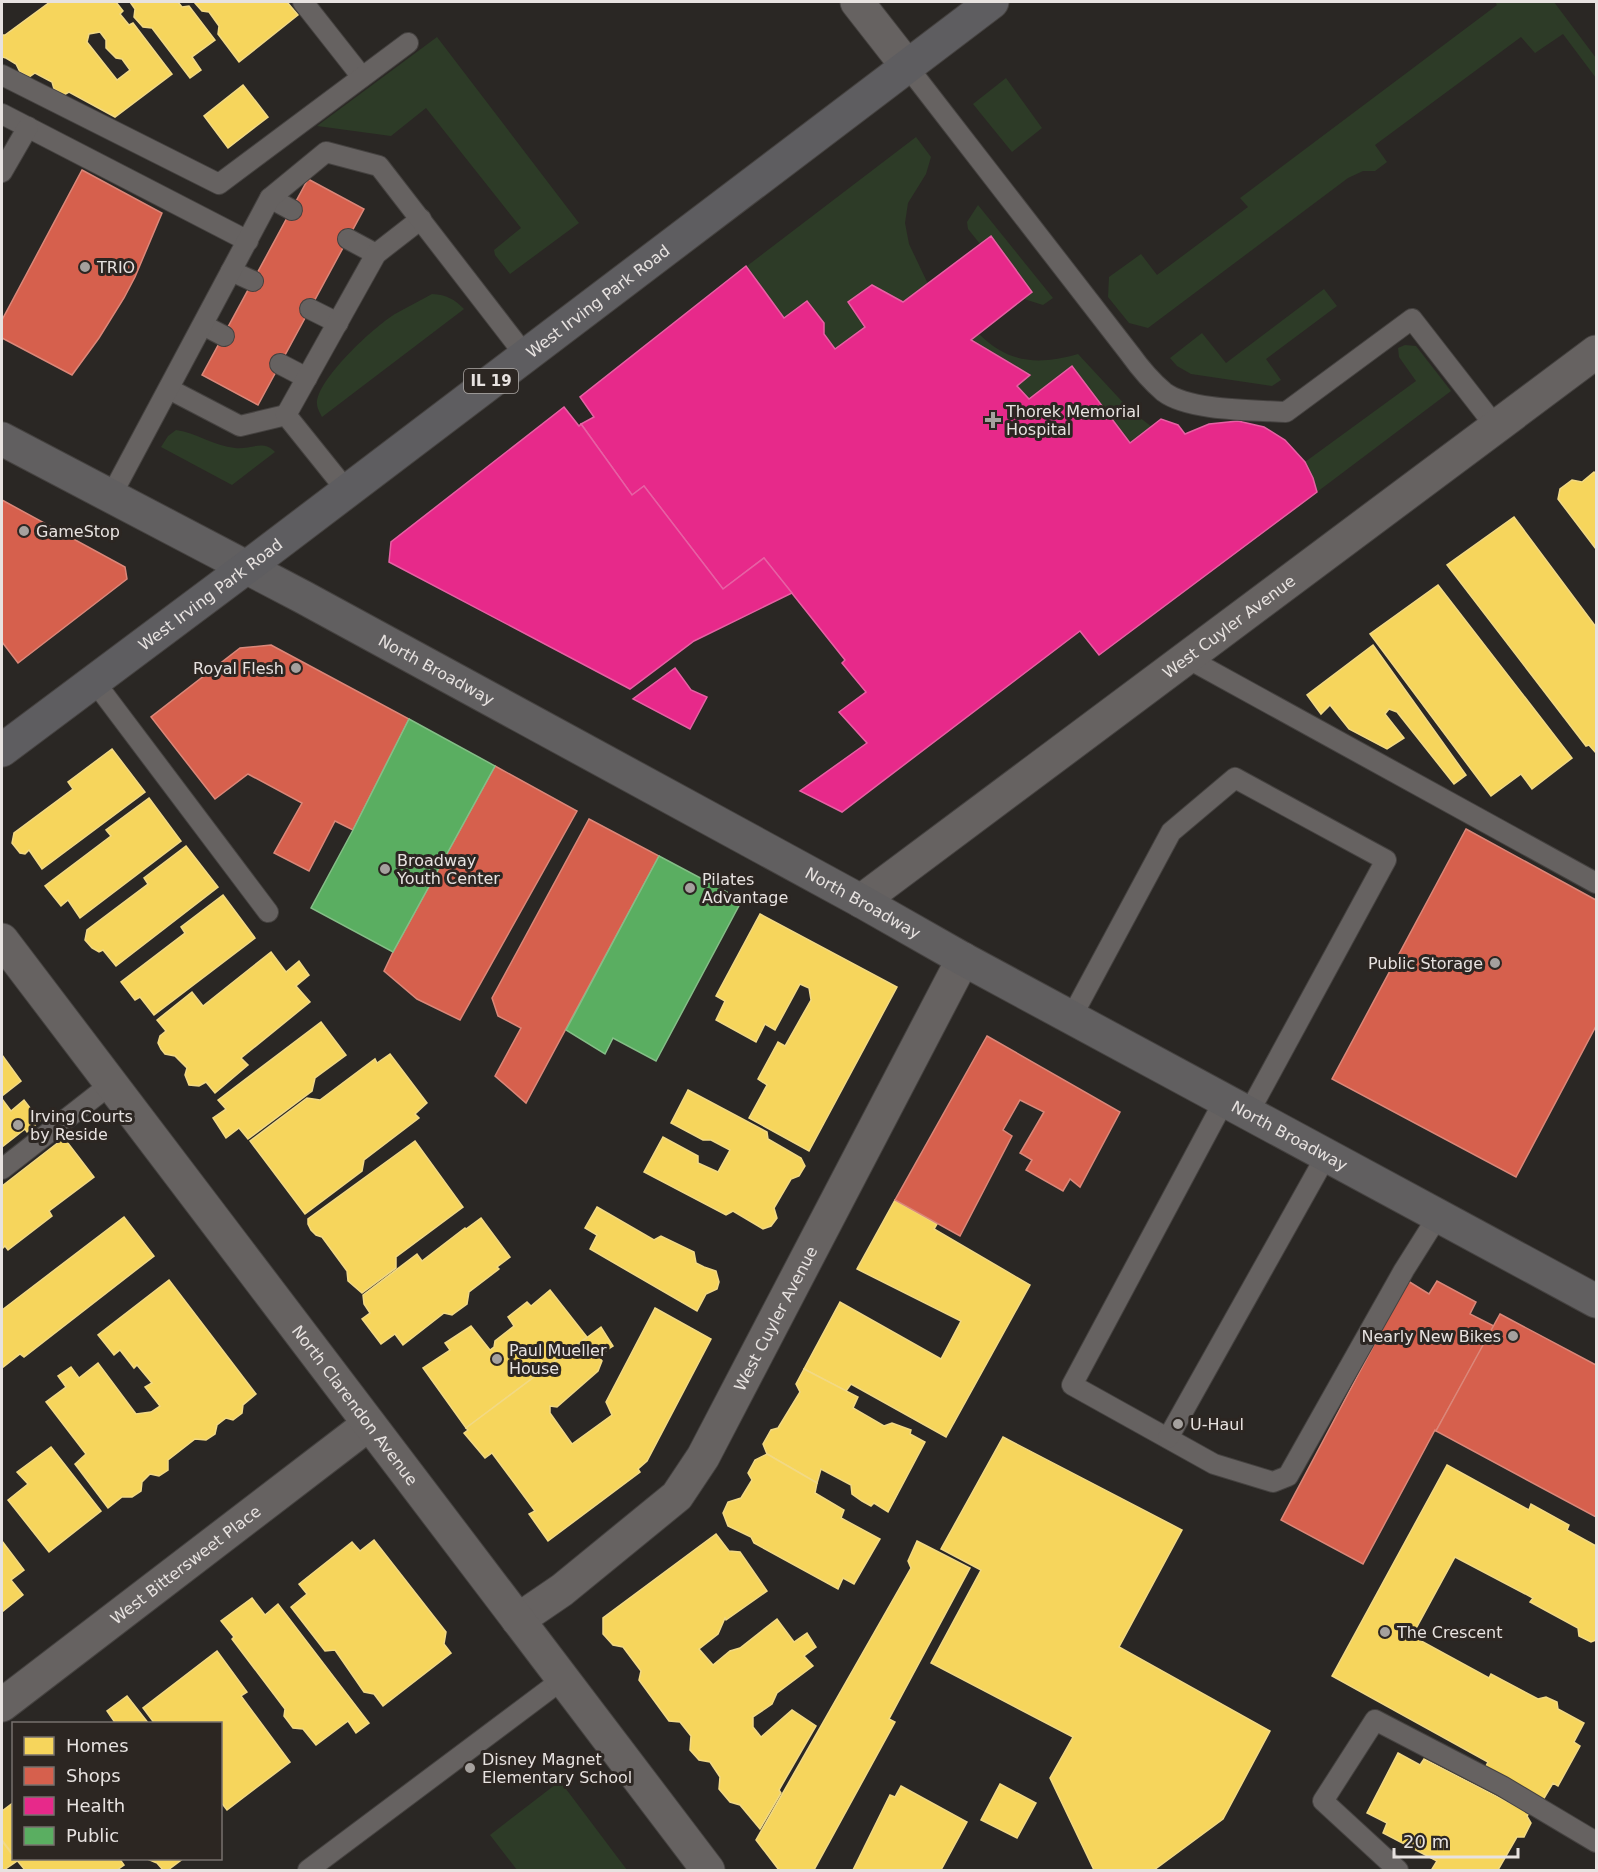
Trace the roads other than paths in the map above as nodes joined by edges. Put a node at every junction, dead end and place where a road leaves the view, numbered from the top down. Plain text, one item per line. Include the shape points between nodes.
1 (303, 2) edge
2 (857, 2) edge
3 (992, 2) edge
4 (408, 43) dead end
5 (906, 66) junction
6 (2, 75) edge
7 (362, 77) junction
8 (2, 114) edge
9 (28, 127) junction
10 (2, 172) edge
11 (270, 198) junction
12 (292, 210) dead end
13 (421, 219) junction
14 (348, 239) dead end
15 (248, 241) junction
16 (376, 254) junction
17 (231, 271) junction
18 (253, 281) dead end
19 (310, 309) dead end
20 (338, 323) junction
21 (202, 325) junction
22 (224, 336) dead end
23 (1596, 352) edge
24 (525, 355) junction
25 (280, 364) dead end
26 (307, 378) junction
27 (169, 389) junction
28 (286, 415) junction
29 (1496, 428) junction
30 (2, 439) edge
31 (347, 491) junction
32 (111, 496) junction
33 (247, 567) junction
34 (1187, 658) junction
35 (94, 681) junction
36 (2, 750) edge
37 (1596, 883) edge
38 (861, 901) junction
39 (268, 912) dead end
40 (2, 940) edge
41 (963, 959) junction
42 (1071, 1018) junction
43 (111, 1084) junction
44 (1236, 1107) junction
45 (1326, 1156) junction
46 (2, 1169) edge
47 (1438, 1216) junction
48 (1596, 1301) edge
49 (369, 1424) junction
50 (1168, 1438) junction
51 (518, 1620) junction
52 (562, 1679) junction
53 (2, 1705) edge
54 (1596, 1842) edge
55 (308, 1870) edge
56 (708, 1870) edge
57 (1398, 1870) edge

1 - 7 lane
2 - 5 street
3 - 5 main road, West Irving Park Road / IL 19
4 - 7 lane
5 - 24 main road, West Irving Park Road / IL 19
5 - 29 lane via 1137,364 1166,393 1193,405 1286,412 1413,319
6 - 7 lane via 219,184
8 - 9 lane
9 - 10 lane
9 - 15 lane
11 - 12 lane
11 - 13 lane via 326,152 380,166
11 - 15 lane
13 - 16 lane
13 - 24 lane
14 - 16 lane
15 - 17 lane
16 - 20 lane
17 - 18 lane
17 - 21 lane
19 - 20 lane
20 - 26 lane
21 - 22 lane
21 - 27 lane
23 - 29 street, West Cuyler Avenue
24 - 31 main road, West Irving Park Road / IL 19
25 - 26 lane
26 - 28 lane
27 - 28 lane via 240,426
27 - 32 lane
28 - 31 lane
29 - 34 street, West Cuyler Avenue
30 - 32 main road, North Broadway
31 - 33 main road, West Irving Park Road / IL 19
32 - 33 main road, North Broadway
33 - 35 main road, West Irving Park Road / IL 19
33 - 38 main road, North Broadway
34 - 37 lane
34 - 38 street, West Cuyler Avenue
35 - 36 main road, West Irving Park Road / IL 19
35 - 39 lane
38 - 41 main road, North Broadway
40 - 43 street, North Clarendon Avenue
41 - 42 main road, North Broadway
41 - 51 street, West Cuyler Avenue via 703,1457 677,1496 562,1590
42 - 44 main road, North Broadway
42 - 44 lane via 1170,832 1235,778 1386,860
43 - 46 lane
43 - 49 street, North Clarendon Avenue
44 - 45 main road, North Broadway
44 - 50 lane via 1072,1385
45 - 47 main road, North Broadway
45 - 50 lane
47 - 48 main road, North Broadway
47 - 50 lane via 1288,1476 1273,1482 1214,1464
49 - 51 street, North Clarendon Avenue
49 - 53 street, West Bittersweet Place
51 - 52 street, North Clarendon Avenue
52 - 55 lane
52 - 56 street, North Clarendon Avenue
54 - 57 lane via 1502,1786 1374,1720 1323,1801

